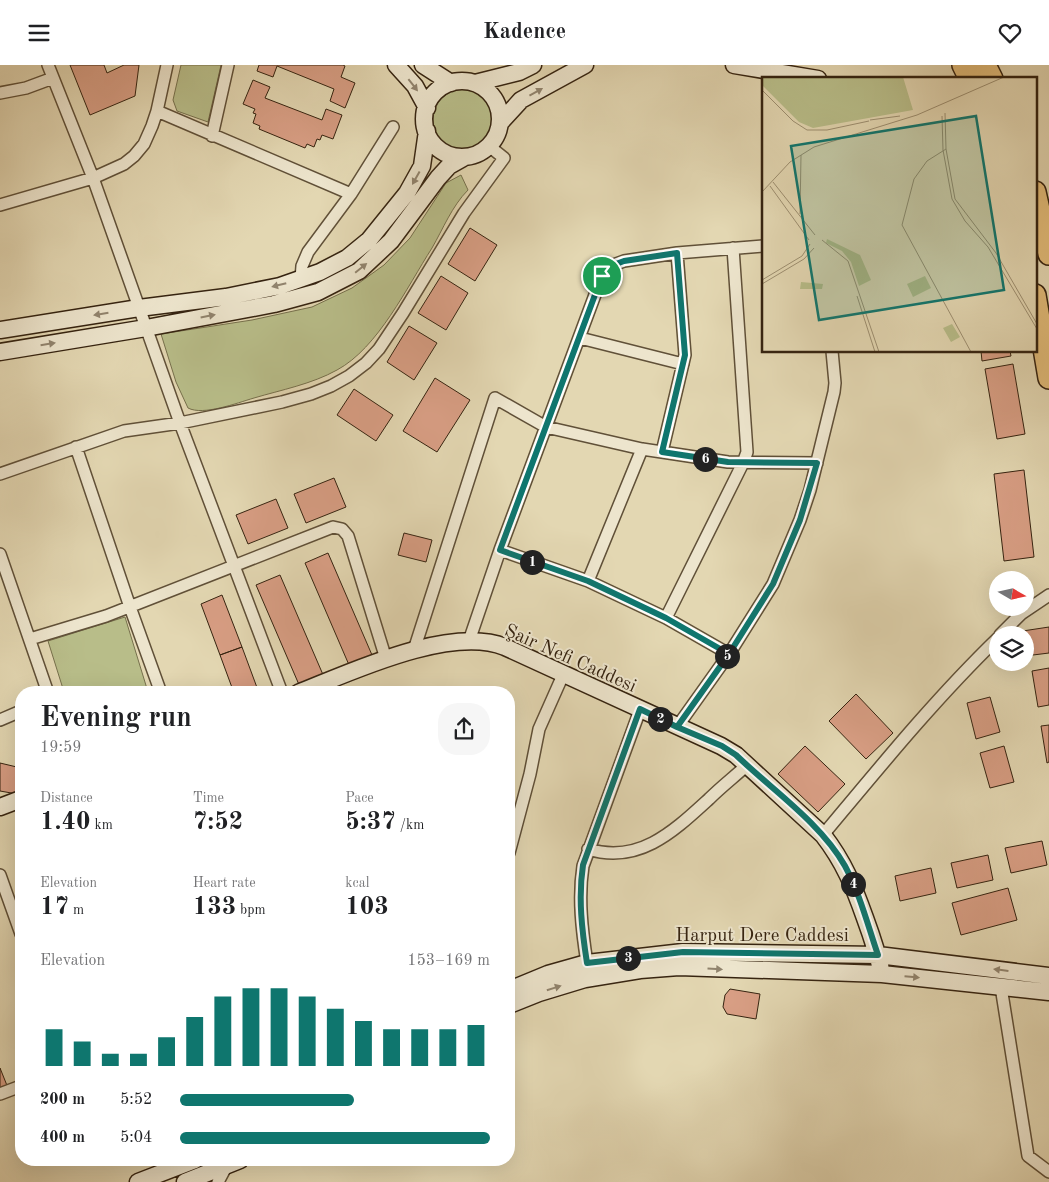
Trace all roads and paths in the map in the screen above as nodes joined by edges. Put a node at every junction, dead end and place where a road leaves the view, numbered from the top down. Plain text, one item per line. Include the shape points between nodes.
1 (48, 65) edge
2 (167, 65) edge
3 (228, 65) edge
4 (396, 65) edge
5 (424, 65) edge
6 (533, 65) edge
7 (585, 65) edge
8 (734, 65) edge
9 (963, 65) edge
10 (985, 65) edge
11 (806, 77) edge
12 (969, 77) edge
13 (991, 77) edge
14 (53, 78) junction
15 (451, 83) junction
16 (475, 83) junction
17 (0, 93) edge
18 (426, 108) junction
19 (157, 111) junction
20 (500, 123) junction
21 (393, 127) dead end
22 (427, 131) junction
23 (212, 136) junction
24 (489, 147) junction
25 (465, 157) junction
26 (93, 178) junction
27 (351, 194) junction
28 (1036, 196) edge
29 (0, 205) edge
30 (762, 246) edge
31 (733, 248) junction
32 (677, 253) junction
33 (1049, 254) edge
34 (301, 279) junction
35 (1036, 301) edge
36 (139, 308) junction
37 (146, 327) junction
38 (0, 330) edge
39 (580, 338) junction
40 (0, 352) edge
41 (832, 353) edge
42 (684, 364) junction
43 (1049, 378) edge
44 (180, 423) junction
45 (546, 427) junction
46 (76, 447) junction
47 (642, 449) junction
48 (662, 452) junction
49 (743, 463) junction
50 (817, 463) junction
51 (0, 474) edge
52 (500, 550) junction
53 (0, 554) edge
54 (234, 565) junction
55 (588, 581) junction
56 (1049, 595) edge
57 (130, 607) junction
58 (666, 618) junction
59 (1009, 626) edge
60 (30, 639) junction
61 (469, 641) junction
62 (989, 647) edge
63 (414, 650) junction
64 (729, 654) junction
65 (386, 659) junction
66 (563, 675) junction
67 (46, 686) edge
68 (159, 686) edge
69 (279, 686) edge
70 (316, 686) edge
71 (640, 709) junction
72 (15, 714) edge
73 (0, 720) edge
74 (677, 727) junction
75 (746, 766) junction
76 (15, 801) edge
77 (0, 807) edge
78 (515, 830) edge
79 (823, 835) junction
80 (588, 849) junction
81 (0, 875) edge
82 (15, 917) edge
83 (878, 955) junction
84 (587, 963) junction
85 (882, 974) junction
86 (1049, 976) edge
87 (1001, 987) junction
88 (515, 988) edge
89 (1049, 992) edge
90 (515, 1003) edge
91 (15, 1089) edge
92 (0, 1094) edge
93 (180, 1166) edge
94 (225, 1166) edge
95 (231, 1166) edge
96 (1049, 1172) edge
97 (138, 1182) edge
98 (185, 1182) edge
99 (218, 1182) edge

1 - 14 street
2 - 19 street
3 - 23 street
4 -> 18 street via 415,86
5 - 15 street
6 - 16 street via 519,72
20 -> 7 street via 520,100
8 - 11 street
9 - 12 highway
10 - 13 highway
14 - 17 street
14 - 26 street
15 - 16 street
15 - 18 street via 440,89
16 - 20 street via 494,98
18 - 22 street
19 - 23 street
19 - 26 street via 144,144 134,156
20 - 24 street
21 - 27 street
22 - 25 street via 441,150 452,156
22 -> 34 street via 422,166 407,193 369,240 347,258
23 - 27 street
24 - 25 street
24 - 44 street via 504,158 464,213 379,349 366,363 331,386 311,394
37 -> 25 street via 274,304 318,292 359,271 391,241 449,166
26 - 29 street
26 - 36 street
27 - 34 street via 308,252
28 - 33 highway
30 - 31 street
31 - 32 street
31 - 49 street via 747,447
32 - 39 street via 624,261 608,269 602,276
32 - 42 street via 686,347
34 -> 36 street via 226,297
35 - 43 highway
36 - 37 street
36 -> 38 street
40 -> 37 street
37 - 44 street
39 - 42 street
39 - 45 street
41 - 50 street via 834,392
42 - 48 street
44 - 46 street via 124,431
44 - 54 street
45 - 47 street
45 - 52 street
45 - 63 street via 495,398
46 - 51 street
46 - 57 street
47 - 48 street
47 - 55 street
48 - 49 street
49 - 50 street
49 - 58 street
50 - 64 street via 800,520 773,584
52 - 55 street
52 - 61 street
53 - 60 street
54 - 57 street
54 - 65 street via 333,527 342,529 348,535
54 - 69 street
55 - 58 street
56 - 59 street
57 - 60 street
57 - 68 street
58 - 64 street
60 - 67 street
61 - 63 street, Şair Nefi Caddesi
61 - 66 street, Şair Nefi Caddesi via 497,644
62 - 79 street via 900,743
63 - 65 street, Şair Nefi Caddesi
64 - 74 street
65 - 70 street, Şair Nefi Caddesi
66 - 71 street, Şair Nefi Caddesi
66 - 78 street via 539,729
71 - 74 street, Şair Nefi Caddesi
71 - 80 street
72 - 73 street
74 - 75 street, Şair Nefi Caddesi via 722,746
75 - 79 street, Şair Nefi Caddesi
75 - 80 street via 683,823 652,844 624,853
76 - 77 street
79 - 83 street, Şair Nefi Caddesi via 845,866
80 - 84 street via 580,881
81 - 82 street
83 - 84 street, Harput Dere Caddesi via 683,952
83 - 85 street, Şair Nefi Caddesi
86 -> 83 street, Harput Dere Caddesi
84 - 88 street, Harput Dere Caddesi
85 -> 87 street, Harput Dere Caddesi
90 -> 85 street, Harput Dere Caddesi via 585,979 640,969 678,967
87 - 89 street, Harput Dere Caddesi
87 - 96 street via 1028,1156
91 - 92 street
93 - 97 street
94 - 98 street
95 - 99 street

